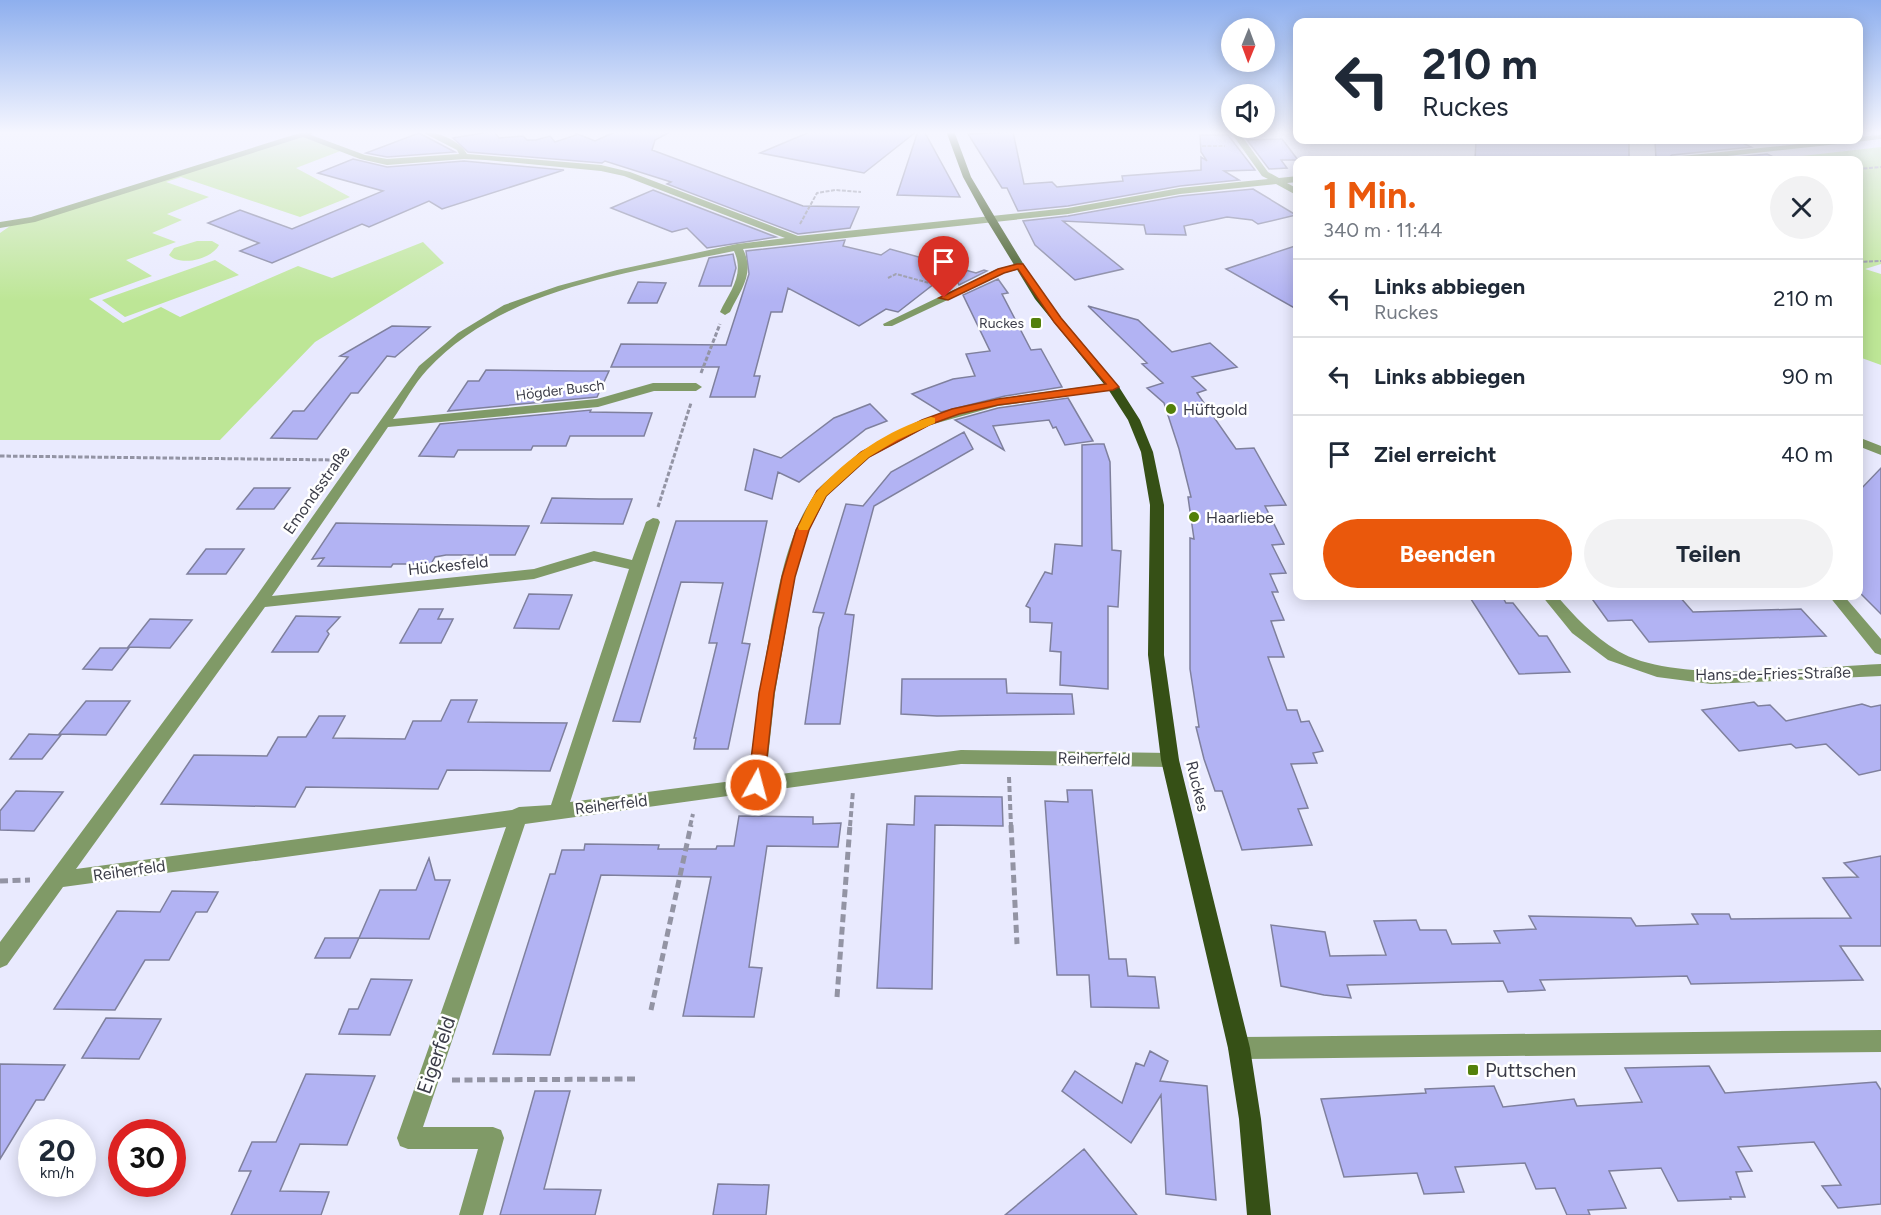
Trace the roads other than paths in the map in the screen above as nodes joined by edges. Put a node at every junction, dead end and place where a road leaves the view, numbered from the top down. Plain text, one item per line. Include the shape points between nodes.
1 (135, 188) edge
2 (663, 188) edge
3 (973, 188) edge
4 (1208, 188) edge
5 (991, 219) junction
6 (0, 225) edge
7 (793, 237) junction
8 (737, 247) junction
9 (1020, 266) junction
10 (724, 312) road end
11 (888, 324) dead end
12 (696, 387) road end
13 (1113, 387) junction
14 (383, 424) junction
15 (1863, 444) edge
16 (1881, 451) edge
17 (653, 522) road end
18 (637, 566) junction
19 (1552, 600) edge
20 (1839, 600) edge
21 (260, 602) junction
22 (1881, 649) edge
23 (1881, 670) edge
24 (1170, 760) junction
25 (756, 785) junction
26 (558, 811) junction
27 (519, 815) junction
28 (54, 880) junction
29 (0, 958) edge
30 (1881, 1041) edge
31 (1239, 1048) junction
32 (471, 1215) edge
33 (1259, 1215) edge

1 - 6 street via 32,220
2 - 7 street
3 - 5 main road, Ruckes
4 - 5 street, Emondsstraße via 1068,211
5 - 7 street, Emondsstraße
5 - 9 main road, Ruckes
7 - 8 street, Emondsstraße
8 - 10 street via 744,260 744,276
8 - 14 street, Emondsstraße via 617,273 508,307 462,335 423,368
9 - 11 street via 1001,271
9 - 13 main road, Ruckes via 1051,312
12 - 14 street, Högder Busch via 653,387 598,403
13 - 24 main road, Ruckes via 1134,420 1153,478 1157,505 1156,655
13 - 25 street via 998,402 926,422 865,454 821,494 802,530 788,577 767,693
14 - 21 street, Emondsstraße
15 - 16 street
17 - 18 street
18 - 21 street, Hückesfeld via 594,556 534,574
18 - 26 street
19 - 23 street, Hans-de-Fries-Straße via 1577,629 1614,656 1657,672 1712,678
20 - 22 street
21 - 28 street, Emondsstraße
24 - 25 street, Reiherfeld via 961,757
24 - 31 main road, Ruckes
25 - 26 street, Reiherfeld
26 - 27 street, Reiherfeld
27 - 28 street, Reiherfeld
27 - 32 street, Eigerfeld via 408,1138 494,1138
28 - 29 street, Emondsstraße
30 - 31 street
31 - 33 main road, Ruckes

